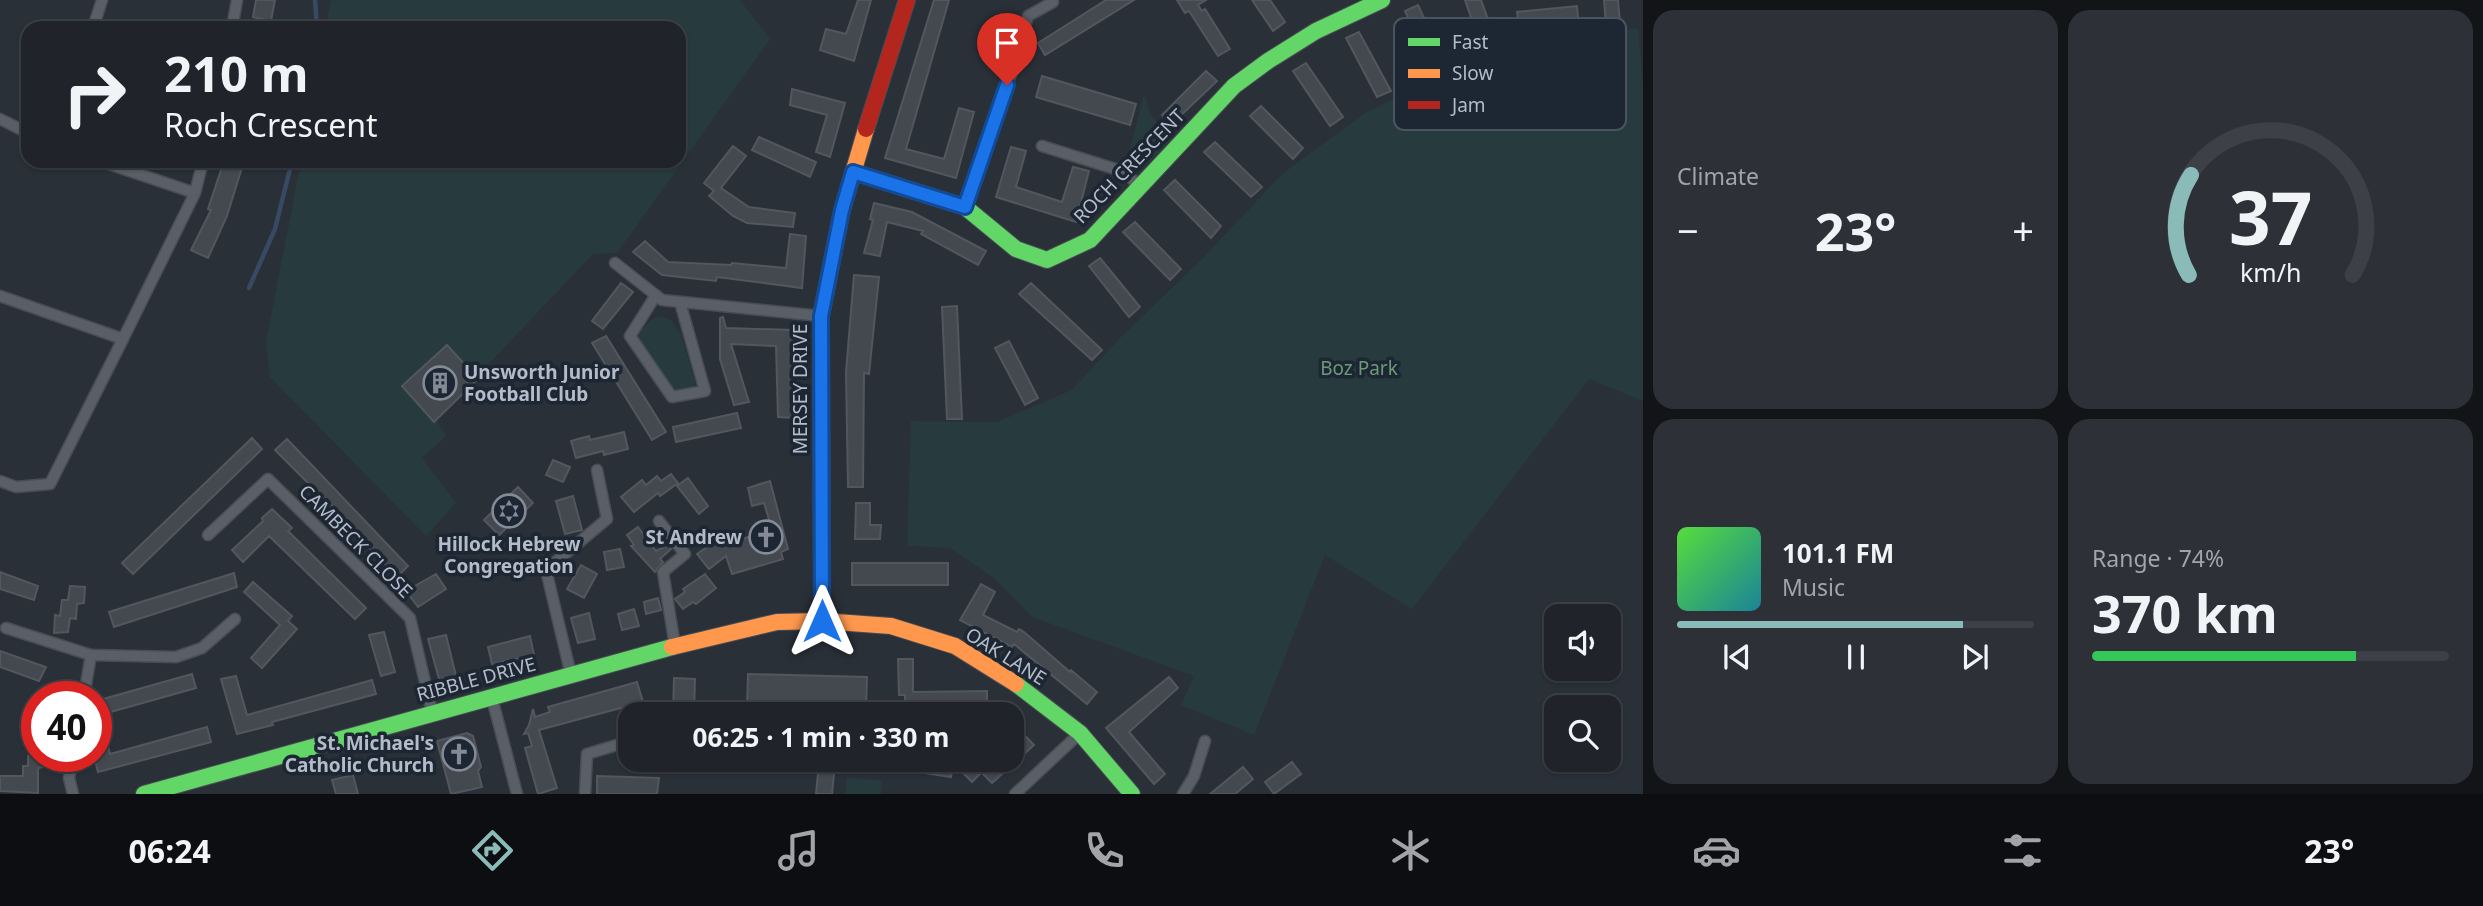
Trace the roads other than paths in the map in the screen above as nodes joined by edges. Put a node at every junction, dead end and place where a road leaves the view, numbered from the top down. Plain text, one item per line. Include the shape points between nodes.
1 (102, 0) edge
2 (237, 0) edge
3 (906, 0) edge
4 (1382, 0) edge
5 (1053, 2) edge
6 (95, 21) edge
7 (233, 21) edge
8 (0, 119) edge
9 (21, 130) edge
10 (1042, 146) dead end
11 (121, 168) edge
12 (201, 168) edge
13 (853, 172) junction
14 (1139, 186) junction
15 (194, 193) junction
16 (965, 207) junction
17 (615, 263) dead end
18 (656, 295) junction
19 (0, 296) edge
20 (680, 302) junction
21 (821, 316) junction
22 (123, 339) junction
23 (597, 470) dead end
24 (0, 481) edge
25 (659, 521) dead end
26 (208, 535) dead end
27 (235, 619) dead end
28 (822, 621) junction
29 (6, 628) dead end
30 (675, 646) junction
31 (91, 655) junction
32 (572, 675) junction
33 (87, 681) edge
34 (492, 698) junction
35 (432, 712) junction
36 (1080, 733) junction
37 (1205, 741) dead end
38 (618, 745) edge
39 (70, 772) edge
40 (73, 794) edge
41 (144, 794) edge
42 (517, 794) edge
43 (585, 794) edge
44 (1015, 794) edge
45 (1132, 794) edge
46 (1183, 794) edge

1 - 6 street
2 - 7 street
3 - 13 street, MERSEY DRIVE
4 - 14 street, ROCH CRESCENT via 1316,31 1234,86
5 - 16 street via 1028,16
8 - 9 street
10 - 14 street via 1125,172
11 - 15 street
12 - 15 street
13 - 16 street, ROCH CRESCENT
13 - 21 street, MERSEY DRIVE
14 - 16 street, ROCH CRESCENT via 1090,240 1047,260 1016,249
15 - 22 street
17 - 18 street
18 - 20 street
18 - 20 street via 630,336 672,397 705,391
19 - 22 street
20 - 21 street
21 - 28 street, MERSEY DRIVE
22 - 24 street via 50,484 16,487
23 - 32 street via 607,519 546,570
25 - 30 street via 685,554 663,572
26 - 35 street, CAMBECK CLOSE via 268,479 410,618
27 - 31 street via 202,648 176,657
28 - 30 street, RIBBLE DRIVE via 777,622
28 - 36 street, OAK LANE via 891,626 955,646
29 - 31 street
30 - 32 street, RIBBLE DRIVE
31 - 33 street
32 - 34 street, RIBBLE DRIVE
34 - 35 street, RIBBLE DRIVE
34 - 42 street
35 - 41 street, RIBBLE DRIVE
36 - 44 street
36 - 45 street, OAK LANE
37 - 46 street
38 - 43 street via 587,754
39 - 40 street

